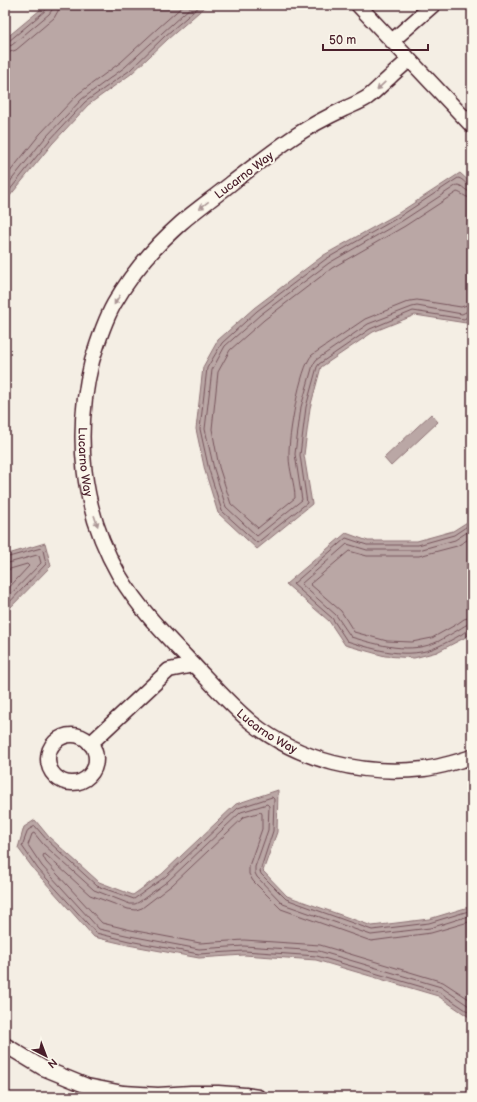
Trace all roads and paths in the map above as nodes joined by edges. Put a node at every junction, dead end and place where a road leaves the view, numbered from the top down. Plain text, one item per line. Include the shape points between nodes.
1 (358, 5) edge
2 (433, 5) edge
3 (392, 41) junction
4 (409, 60) junction
5 (472, 126) edge
6 (174, 644) junction
7 (194, 665) junction
8 (170, 670) junction
9 (90, 744) dead end
10 (472, 757) edge
11 (5, 1045) edge
12 (258, 1097) edge

1 - 3 street
2 - 3 street
3 - 4 street
4 - 5 street
4 -> 6 street, Lucarno Way via 370,96 296,136 182,222 153,251 126,284 101,331 88,377 82,428 85,480 89,500 106,548 119,574 136,601
6 - 7 street, Lucarno Way
6 - 8 street
7 - 8 street
7 - 10 street, Lucarno Way via 254,724 292,748 314,757 336,764 378,771 426,769
8 - 9 street
11 - 12 street via 43,1068 87,1086 123,1093 218,1093

